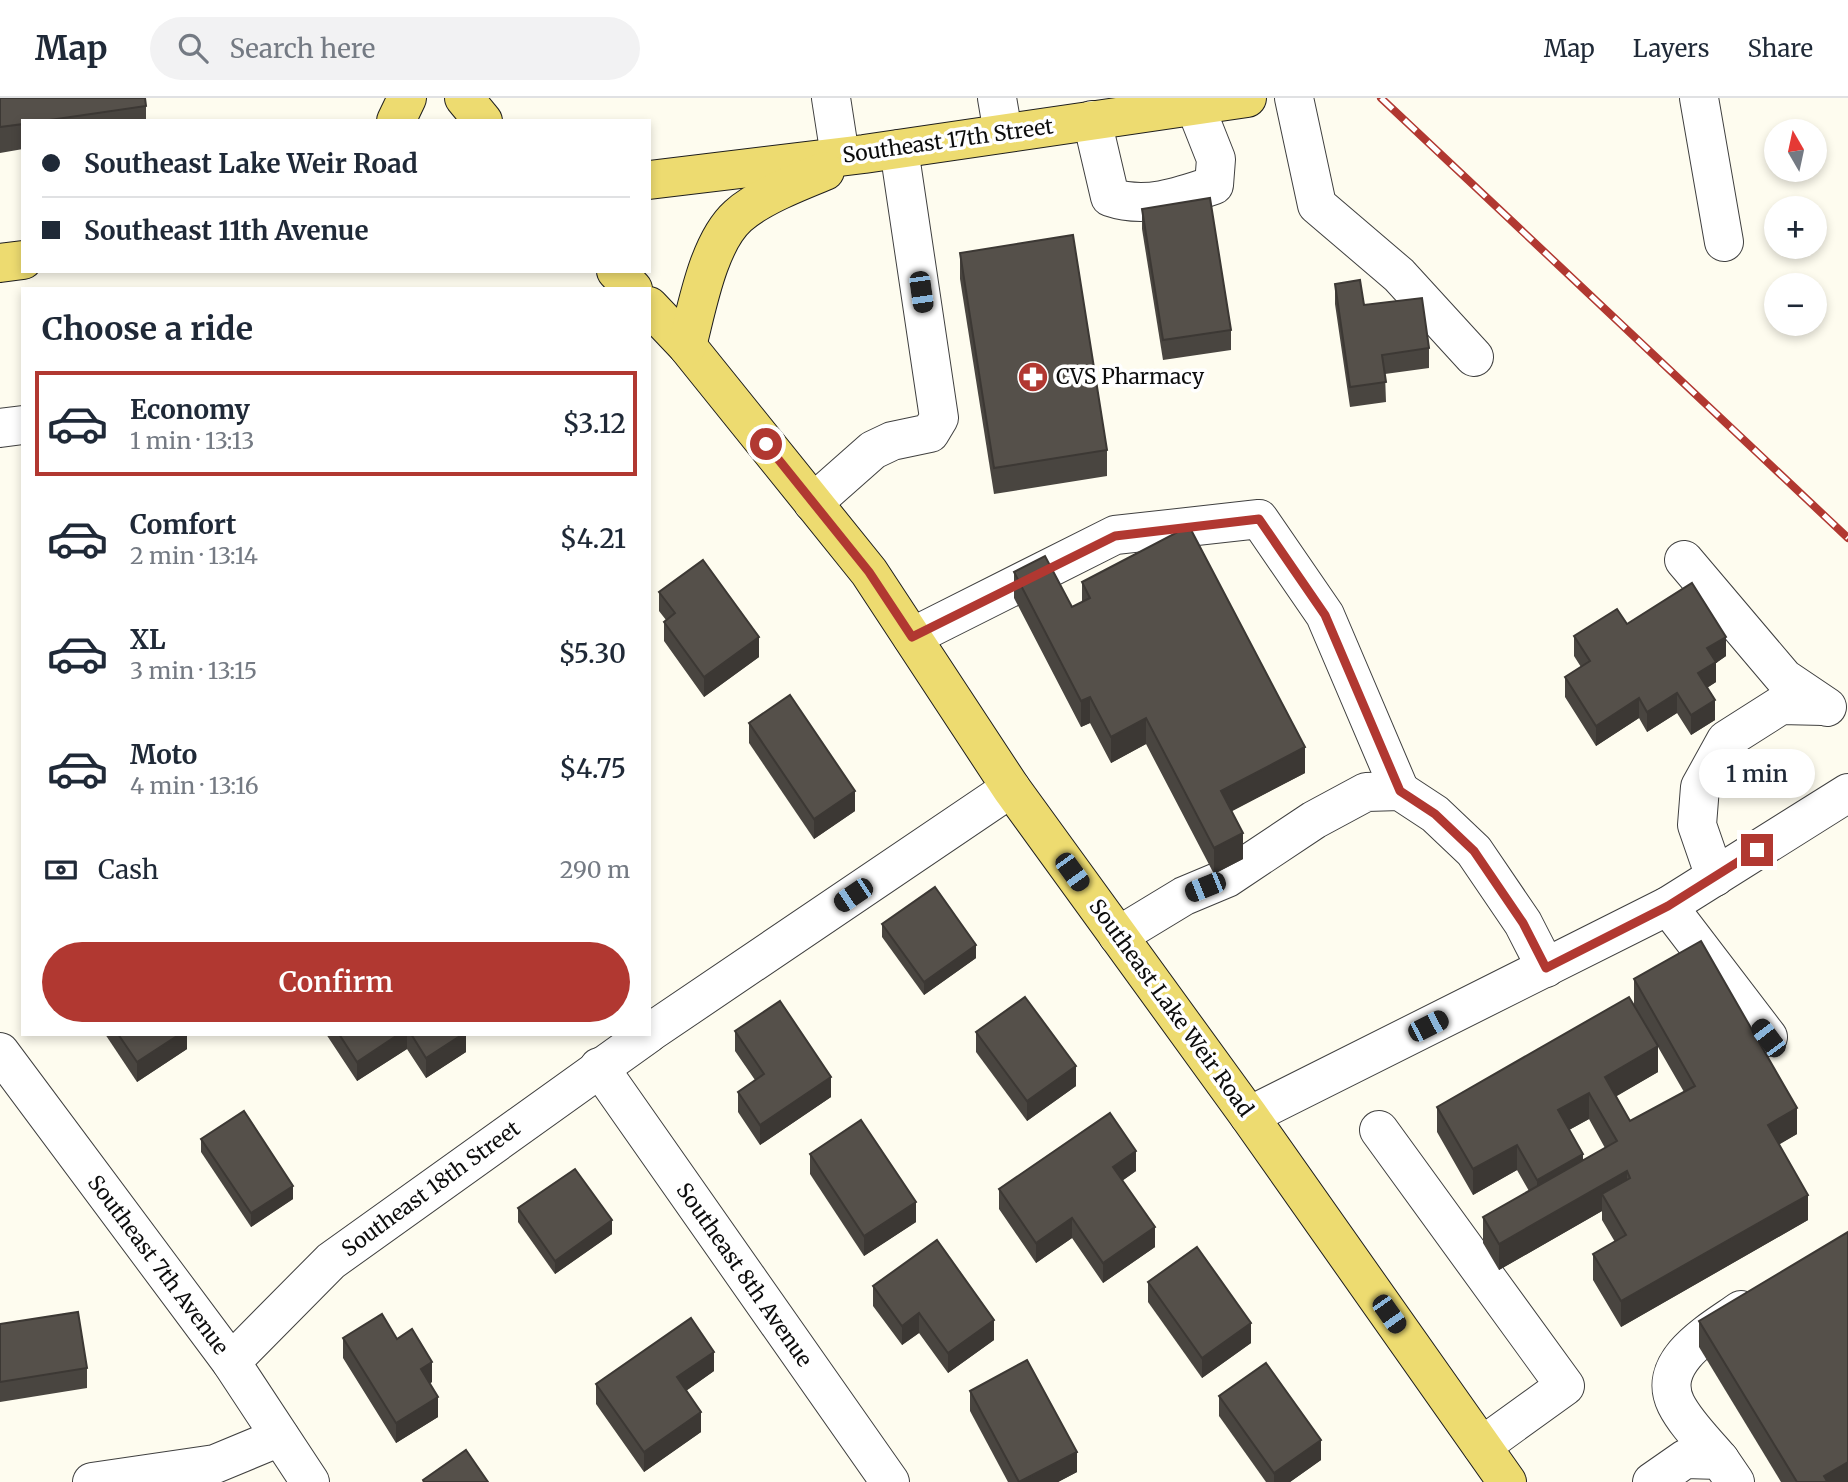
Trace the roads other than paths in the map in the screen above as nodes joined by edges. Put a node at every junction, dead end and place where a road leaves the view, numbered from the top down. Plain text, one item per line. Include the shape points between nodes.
1 (407, 98) edge
2 (464, 98) edge
3 (831, 98) edge
4 (1247, 98) edge
5 (1294, 98) edge
6 (1699, 98) edge
7 (1195, 106) junction
8 (1000, 116) edge
9 (397, 119) edge
10 (481, 119) edge
11 (1092, 120) junction
12 (868, 153) junction
13 (651, 180) edge
14 (1724, 242) dead end
15 (21, 260) edge
16 (0, 263) edge
17 (618, 273) edge
18 (631, 287) edge
19 (651, 308) edge
20 (687, 346) junction
21 (1474, 357) dead end
22 (21, 425) edge
23 (0, 428) edge
24 (814, 503) junction
25 (1684, 560) dead end
26 (912, 637) junction
27 (1836, 711) edge
28 (1012, 788) junction
29 (1400, 791) junction
30 (1848, 793) edge
31 (1715, 877) junction
32 (1668, 906) junction
33 (1118, 936) junction
34 (1546, 968) junction
35 (651, 1032) edge
36 (645, 1036) edge
37 (1768, 1038) dead end
38 (0, 1052) edge
39 (599, 1067) junction
40 (1249, 1116) junction
41 (1379, 1130) dead end
42 (1773, 1287) edge
43 (230, 1362) junction
44 (280, 1437) junction
45 (1482, 1446) junction
46 (1727, 1471) edge
47 (92, 1482) edge
48 (310, 1482) edge
49 (890, 1482) edge
50 (1507, 1482) edge
51 (1652, 1482) edge

1 - 9 main road
2 - 10 main road
3 - 12 street
4 - 7 main road, Southeast 17th Street
5 - 21 street via 1317,205 1399,275
6 - 14 street
7 - 11 main road, Southeast 17th Street
7 - 11 street via 1216,159 1214,185 1171,200 1127,203 1110,197
8 - 11 main road, Southeast 17th Street
8 - 12 main road, Southeast 17th Street
12 - 13 main road, Southeast 17th Street
12 - 20 main road via 778,191 737,216 715,248
12 - 24 street via 939,418 930,433 873,450
15 - 16 main road
17 - 18 main road
19 - 20 main road, Southeast Lake Weir Road
20 - 24 main road, Southeast Lake Weir Road
22 - 23 street
24 - 26 main road, Southeast Lake Weir Road via 869,572
25 - 27 street via 1784,678
26 - 28 main road, Southeast Lake Weir Road
26 - 29 street via 1115,536 1259,519 1325,615
27 - 31 street via 1781,705 1726,740 1700,787 1697,825
28 - 33 main road, Southeast Lake Weir Road
28 - 35 street, Southeast 18th Street
29 - 33 street via 1366,792 1314,820 1227,878 1184,895
29 - 34 street via 1435,814 1474,851 1523,923
30 - 31 street
31 - 32 street
32 - 34 street
32 - 37 street
33 - 40 main road, Southeast Lake Weir Road
34 - 40 street
36 - 39 street, Southeast 18th Street
38 - 43 street, Southeast 7th Avenue
39 - 43 street, Southeast 18th Street via 331,1261
39 - 49 street, Southeast 8th Avenue
40 - 45 main road, Southeast Lake Weir Road
41 - 45 street via 1565,1386
42 - 46 street via 1699,1340 1678,1363 1670,1382 1675,1402
43 - 44 street, Southeast 7th Avenue
44 - 47 street via 215,1464
44 - 48 street, Southeast 7th Avenue
45 - 50 main road, Southeast Lake Weir Road
46 - 51 street via 1685,1459

